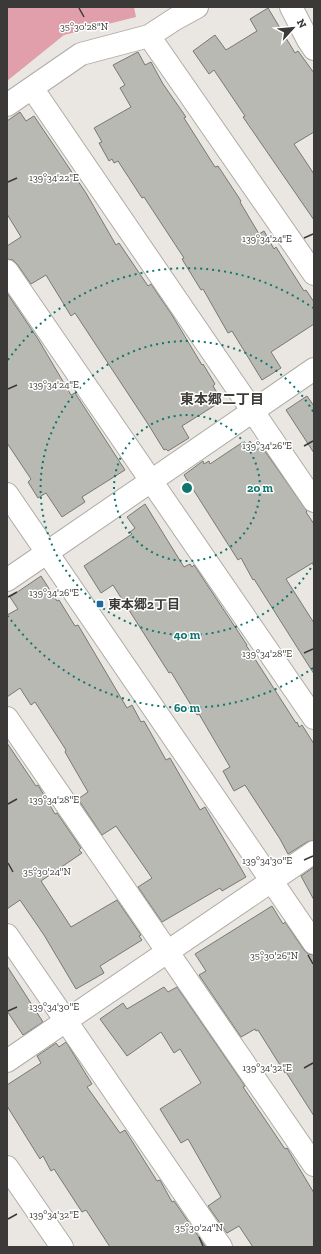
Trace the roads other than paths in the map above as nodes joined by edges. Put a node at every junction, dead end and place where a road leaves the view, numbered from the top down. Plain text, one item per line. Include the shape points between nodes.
1 (198, 7) edge
2 (291, 7) edge
3 (149, 36) junction
4 (312, 43) edge
5 (32, 88) junction
6 (7, 105) edge
7 (7, 271) edge
8 (314, 274) edge
9 (314, 369) edge
10 (253, 412) junction
11 (151, 481) junction
12 (7, 494) edge
13 (314, 501) edge
14 (47, 552) junction
15 (7, 580) edge
16 (7, 718) edge
17 (314, 718) edge
18 (314, 852) edge
19 (272, 881) junction
20 (7, 935) edge
21 (314, 943) edge
22 (168, 952) junction
23 (66, 1022) junction
24 (7, 1061) edge
25 (314, 1165) edge
26 (7, 1167) edge
27 (62, 1247) edge
28 (221, 1247) edge

1 - 3 street
2 - 4 street
3 - 5 street via 81,54
3 - 8 street
5 - 6 street
5 - 10 street
7 - 11 street
9 - 10 street
10 - 11 street
10 - 13 street
11 - 14 street
11 - 17 street
12 - 14 street
14 - 15 street
14 - 19 street
16 - 22 street
18 - 19 street
19 - 21 street
19 - 22 street
20 - 23 street
22 - 23 street
22 - 25 street
23 - 24 street
23 - 28 street
26 - 27 street

